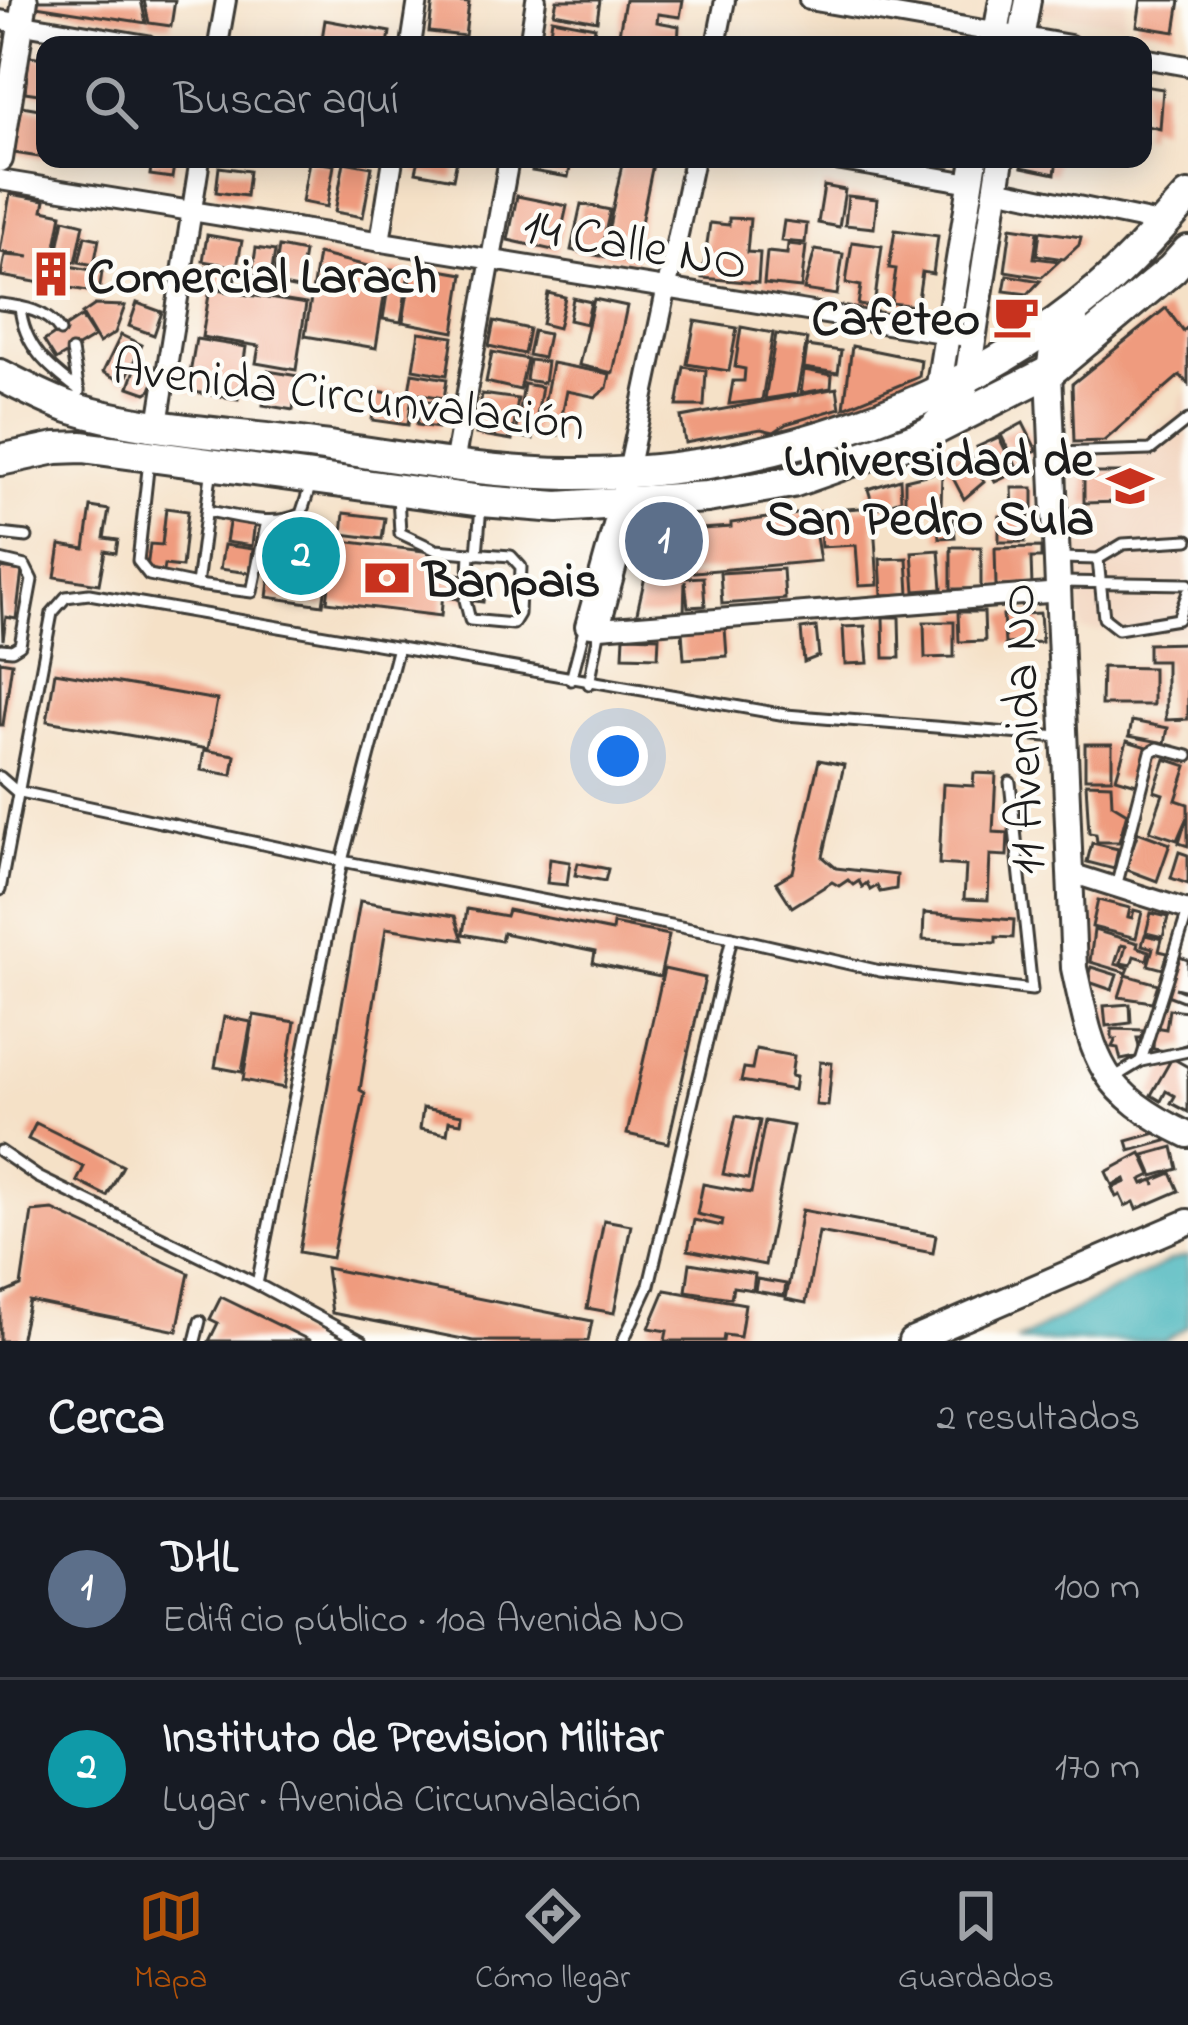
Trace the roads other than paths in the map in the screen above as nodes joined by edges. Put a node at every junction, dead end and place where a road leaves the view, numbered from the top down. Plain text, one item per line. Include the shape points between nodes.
1 (226, 0) edge
2 (418, 0) edge
3 (536, 0) edge
4 (725, 0) edge
5 (809, 0) edge
6 (1002, 0) edge
7 (1028, 0) edge
8 (16, 15) edge
9 (108, 36) edge
10 (220, 36) edge
11 (412, 36) edge
12 (530, 36) edge
13 (718, 36) edge
14 (988, 36) edge
15 (1007, 36) edge
16 (1010, 36) edge
17 (1152, 60) edge
18 (1188, 66) edge
19 (0, 159) edge
20 (198, 168) edge
21 (392, 168) edge
22 (507, 168) edge
23 (692, 168) edge
24 (906, 168) edge
25 (981, 177) edge
26 (0, 180) edge
27 (1188, 197) edge
28 (191, 211) junction
29 (1164, 224) junction
30 (380, 242) junction
31 (490, 260) junction
32 (1180, 266) edge
33 (1099, 289) junction
34 (668, 291) junction
35 (0, 304) edge
36 (20, 307) junction
37 (60, 331) dead end
38 (946, 336) junction
39 (973, 338) junction
40 (72, 351) dead end
41 (1049, 372) junction
42 (0, 375) edge
43 (969, 375) junction
44 (938, 391) junction
45 (81, 400) junction
46 (1188, 420) edge
47 (158, 424) junction
48 (920, 437) junction
49 (1055, 453) junction
50 (150, 455) junction
51 (0, 460) edge
52 (454, 464) junction
53 (212, 465) junction
54 (628, 471) junction
55 (313, 477) junction
56 (398, 489) junction
57 (482, 501) junction
58 (626, 502) junction
59 (208, 511) junction
60 (267, 521) junction
61 (0, 534) edge
62 (27, 537) dead end
63 (1188, 540) edge
64 (473, 554) junction
65 (1098, 559) junction
66 (0, 560) edge
67 (469, 575) dead end
68 (1060, 577) junction
69 (1099, 584) junction
70 (197, 585) junction
71 (1188, 588) edge
72 (465, 600) dead end
73 (593, 627) junction
74 (398, 647) junction
75 (2, 649) edge
76 (571, 680) junction
77 (590, 684) junction
78 (1066, 738) junction
79 (1188, 756) edge
80 (0, 777) edge
81 (1010, 782) dead end
82 (16, 791) junction
83 (0, 797) edge
84 (341, 861) junction
85 (1071, 873) junction
86 (1116, 887) junction
87 (0, 890) edge
88 (1188, 910) edge
89 (732, 937) junction
90 (1188, 1051) edge
91 (1141, 1061) junction
92 (1110, 1081) junction
93 (1188, 1135) edge
94 (0, 1151) edge
95 (1188, 1222) edge
96 (257, 1284) junction
97 (200, 1321) dead end
98 (195, 1341) edge
99 (362, 1341) edge
100 (623, 1341) edge
101 (911, 1341) edge

1 - 10 street
2 - 11 street
3 - 12 street
4 - 13 street
5 - 14 street
6 - 15 street
7 - 16 street
8 - 9 street
8 - 19 street
17 - 18 street
20 - 28 street
21 - 30 street
22 - 31 street
23 - 34 street
24 - 25 street
25 - 29 street
25 - 38 street
25 - 39 street
26 - 28 street, 14 Calle NO
27 - 29 highway, Avenida Circunvalación
28 - 30 street, 14 Calle NO
28 - 47 street
29 - 33 highway, Avenida Circunvalación
30 - 31 street, 14 Calle NO
31 - 34 street, 14 Calle NO
31 - 52 street
32 - 41 highway, Avenida Circunvalación
33 - 41 street via 1053,342
33 - 43 highway, Avenida Circunvalación
34 - 38 street, 14 Calle NO
34 - 54 street
35 - 36 lane
36 - 37 lane
36 - 45 lane via 25,337
38 - 39 street, 14 Calle NO
38 - 44 street
39 - 43 street
40 - 45 lane
41 - 48 highway, Avenida Circunvalación
41 - 49 street, 11 Avenida NO
42 - 45 highway, Avenida Circunvalación via 67,406
43 - 44 highway, Avenida Circunvalación
43 - 48 street via 956,403
44 - 54 highway, Avenida Circunvalación via 860,427
45 - 47 highway, Avenida Circunvalación
46 - 49 lane via 1150,450
47 - 52 highway, Avenida Circunvalación
48 - 58 highway, Avenida Circunvalación via 792,482
49 - 68 street, 11 Avenida NO
50 - 51 highway, Avenida Circunvalación via 56,448
50 - 53 highway, Avenida Circunvalación
50 - 70 lane via 138,561 149,575
52 - 54 highway, Avenida Circunvalación
52 - 55 highway via 442,478 361,468
53 - 55 highway, Avenida Circunvalación
53 - 59 lane
54 - 58 street
55 - 56 highway, Avenida Circunvalación
55 - 60 lane via 301,514
56 - 57 highway, Avenida Circunvalación
56 - 64 lane via 400,533 436,550
57 - 58 highway, Avenida Circunvalación via 558,508
57 - 64 lane
58 - 73 street
59 - 60 lane
59 - 70 lane
60 - 70 lane via 251,592
61 - 62 lane
63 - 65 lane via 1123,544
64 - 67 lane
64 - 72 lane via 517,560 519,614 513,624 483,624 470,620
65 - 68 lane
65 - 69 lane
66 - 75 lane via 26,566 32,580 20,645
68 - 69 lane
68 - 73 street
68 - 78 street, 11 Avenida NO
69 - 71 lane
69 - 71 lane via 1104,618 1118,629 1178,620
73 - 76 lane
73 - 77 lane
74 - 76 lane
74 - 82 lane via 89,594 66,597 52,613
74 - 84 lane
76 - 77 lane
77 - 78 lane via 786,715
78 - 85 street, 11 Avenida NO
79 - 86 lane via 1151,752
80 - 82 lane
81 - 89 lane via 1032,990 880,971
82 - 83 lane
82 - 84 lane
82 - 87 lane
84 - 89 lane
84 - 96 lane
85 - 86 street
85 - 92 street, 11 Avenida NO via 1074,968 1092,1049
86 - 88 street
88 - 91 lane
89 - 100 lane via 650,1285
90 - 91 lane
91 - 92 lane
92 - 93 street, 11 Avenida NO
94 - 96 lane via 38,1178
95 - 101 street
96 - 99 lane
97 - 98 lane

